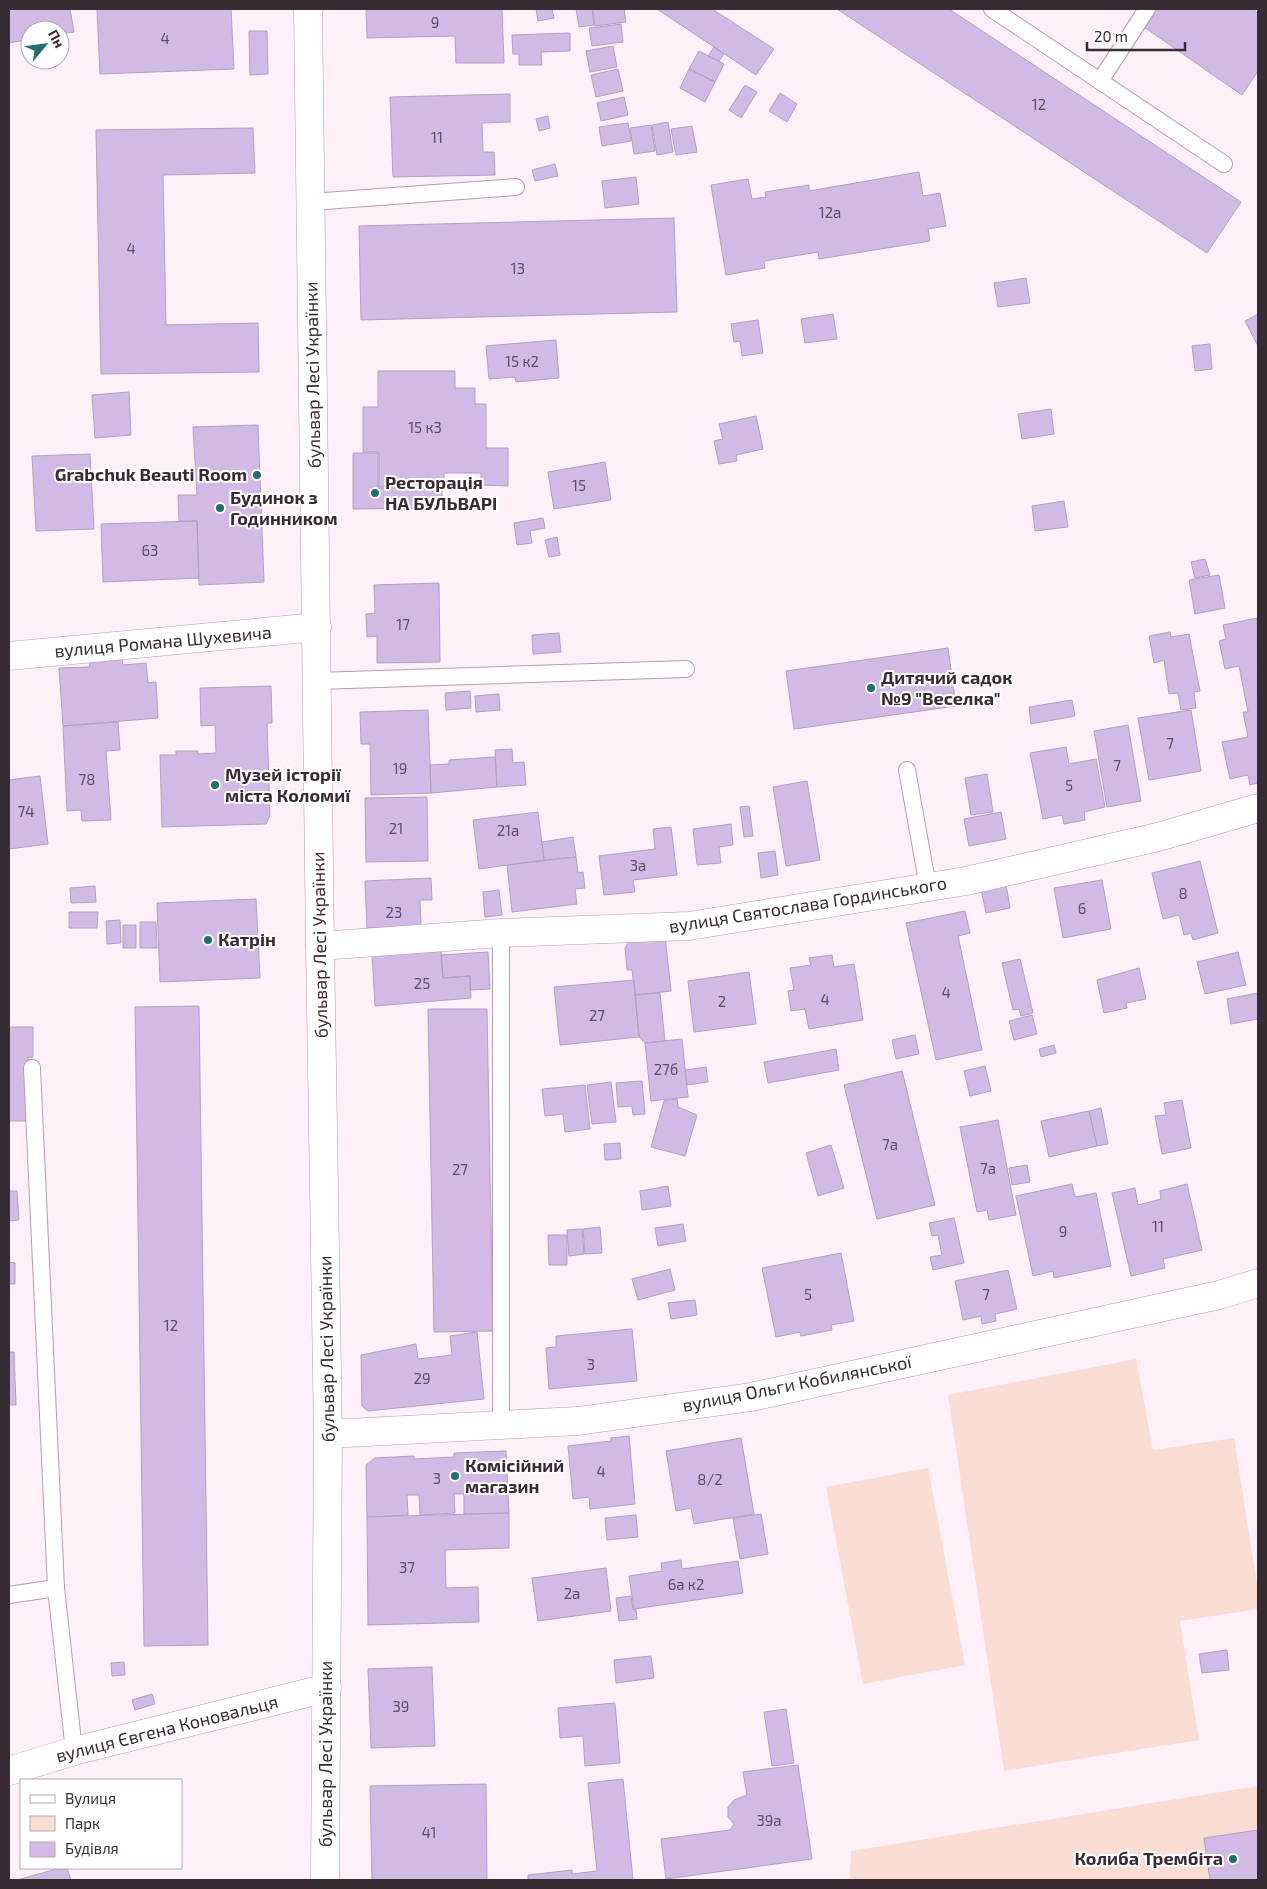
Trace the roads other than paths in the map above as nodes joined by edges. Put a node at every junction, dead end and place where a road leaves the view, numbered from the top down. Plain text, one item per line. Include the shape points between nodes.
1 (308, 9) edge
2 (992, 9) edge
3 (1147, 9) edge
4 (1100, 81) junction
5 (1224, 164) dead end
6 (516, 187) dead end
7 (311, 202) junction
8 (317, 628) junction
9 (9, 656) edge
10 (686, 669) dead end
11 (318, 681) junction
12 (908, 770) dead end
13 (1258, 808) edge
14 (928, 887) junction
15 (501, 933) junction
16 (320, 946) junction
17 (32, 1068) dead end
18 (1258, 1283) edge
19 (501, 1425) junction
20 (328, 1434) junction
21 (56, 1588) junction
22 (9, 1596) edge
23 (327, 1688) junction
24 (74, 1752) junction
25 (9, 1771) edge
26 (325, 1880) edge

1 - 7 street, бульвар Лесі Українки
2 - 4 lane
3 - 4 lane
4 - 5 lane
6 - 7 lane
7 - 8 street, бульвар Лесі Українки
8 - 9 street, вулиця Романа Шухевича
8 - 11 street, бульвар Лесі Українки
10 - 11 lane
11 - 16 street, бульвар Лесі Українки
12 - 14 lane
13 - 14 street, вулиця Святослава Гординського via 1158,836
14 - 15 street, вулиця Святослава Гординського via 689,926
15 - 16 street, вулиця Святослава Гординського
15 - 19 lane
16 - 20 street, бульвар Лесі Українки
17 - 21 lane
18 - 19 street, вулиця Ольги Кобилянської via 751,1397 578,1421
19 - 20 street, вулиця Ольги Кобилянської
20 - 23 street, бульвар Лесі Українки
21 - 22 lane
21 - 24 lane
23 - 24 street, вулиця Євгена Коновальця
23 - 26 street, бульвар Лесі Українки
24 - 25 street, вулиця Євгена Коновальця

